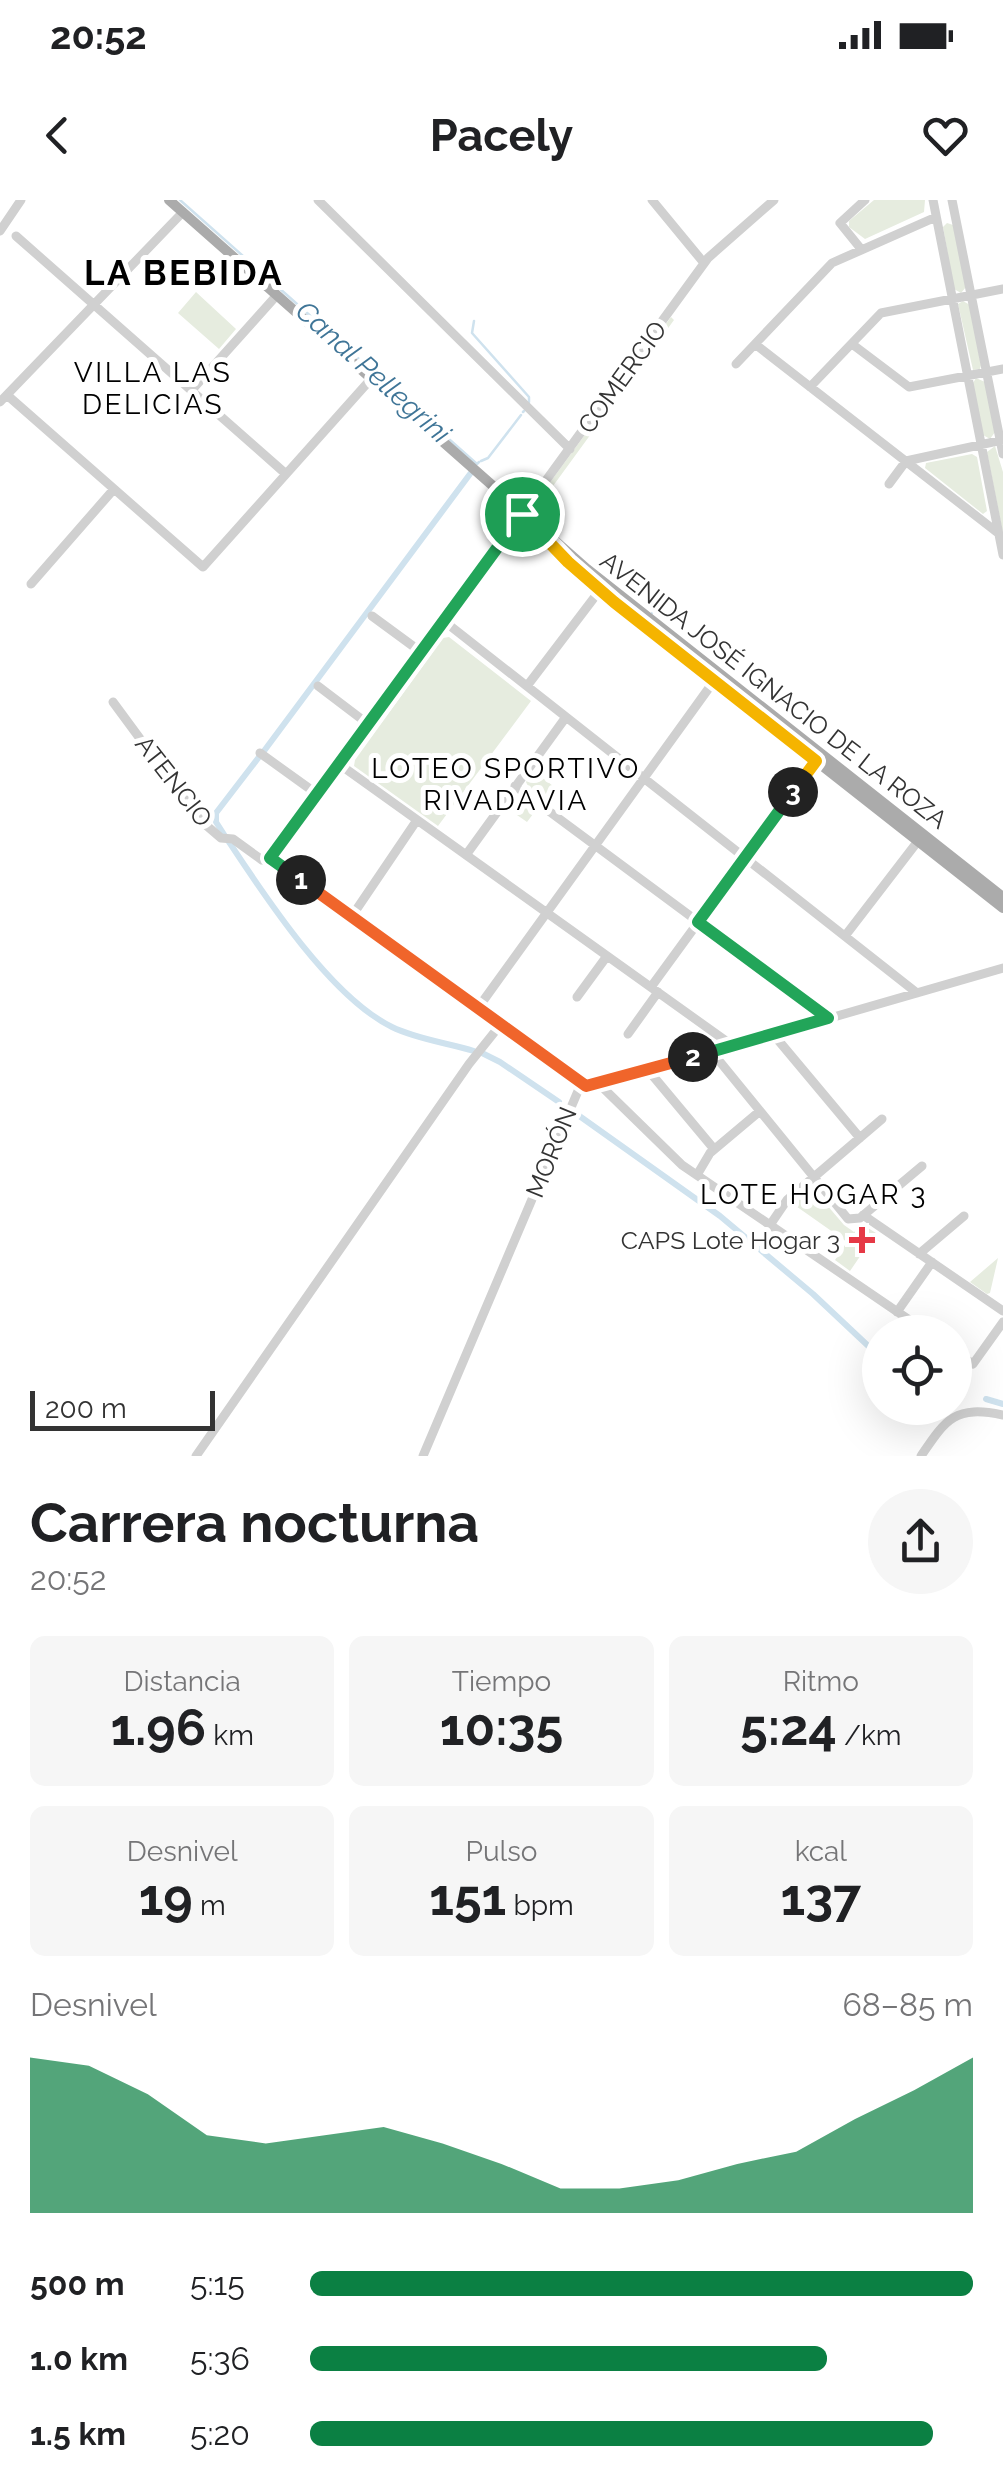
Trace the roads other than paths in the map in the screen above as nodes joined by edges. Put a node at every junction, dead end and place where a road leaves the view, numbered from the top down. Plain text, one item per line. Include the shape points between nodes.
1 (21, 200) edge
2 (169, 200) edge
3 (318, 200) edge
4 (652, 200) edge
5 (774, 200) edge
6 (864, 200) edge
7 (955, 203) edge
8 (934, 210) edge
9 (183, 212) junction
10 (0, 231) edge
11 (16, 236) dead end
12 (861, 249) junction
13 (704, 263) junction
14 (1003, 289) edge
15 (277, 295) junction
16 (971, 295) junction
17 (952, 299) junction
18 (94, 305) junction
19 (755, 344) junction
20 (852, 344) junction
21 (736, 364) dead end
22 (1003, 369) edge
23 (987, 372) junction
24 (968, 376) junction
25 (371, 379) junction
26 (810, 387) junction
27 (192, 391) junction
28 (4, 399) edge
29 (1002, 440) edge
30 (981, 444) junction
31 (570, 449) junction
32 (1003, 454) edge
33 (906, 462) junction
34 (286, 474) junction
35 (889, 484) dead end
36 (114, 489) junction
37 (522, 514) junction
38 (999, 534) junction
39 (1003, 555) edge
40 (31, 584) dead end
41 (600, 590) junction
42 (372, 616) dead end
43 (444, 620) junction
44 (421, 652) junction
45 (714, 681) junction
46 (318, 686) dead end
47 (527, 686) junction
48 (113, 702) dead end
49 (566, 717) junction
50 (368, 724) junction
51 (260, 752) dead end
52 (816, 761) junction
53 (339, 764) junction
54 (644, 778) junction
55 (515, 786) junction
56 (317, 794) junction
57 (418, 820) junction
58 (918, 841) junction
59 (596, 845) junction
60 (466, 855) junction
61 (270, 858) junction
62 (745, 858) junction
63 (1003, 897) edge
64 (1003, 908) edge
65 (547, 913) junction
66 (352, 916) junction
67 (698, 922) junction
68 (845, 936) junction
69 (606, 956) junction
70 (1003, 968) edge
71 (654, 990) junction
72 (917, 993) junction
73 (577, 998) dead end
74 (478, 1008) junction
75 (828, 1018) junction
76 (500, 1024) junction
77 (628, 1034) dead end
78 (773, 1034) junction
79 (733, 1046) junction
80 (712, 1052) junction
81 (648, 1070) junction
82 (598, 1083) junction
83 (586, 1086) junction
84 (760, 1111) junction
85 (882, 1118) dead end
86 (860, 1138) junction
87 (714, 1149) junction
88 (922, 1166) dead end
89 (697, 1175) junction
90 (814, 1177) junction
91 (863, 1216) junction
92 (964, 1216) dead end
93 (770, 1225) junction
94 (919, 1254) junction
95 (932, 1262) junction
96 (1003, 1311) edge
97 (897, 1312) junction
98 (902, 1315) edge
99 (1003, 1322) edge
100 (972, 1363) edge
101 (1003, 1415) edge
102 (196, 1456) edge
103 (423, 1456) edge
104 (920, 1456) edge

1 - 10 street
2 - 9 main road, AVENIDA JOSÉ IGNACIO DE LA ROZA
3 - 31 street
4 - 13 street
5 - 13 street, COMERCIO
6 - 12 street via 840,226
7 - 8 street via 946,221
7 - 16 street
8 - 12 street
8 - 17 street
9 - 15 main road, AVENIDA JOSÉ IGNACIO DE LA ROZA
9 - 18 street
11 - 18 street
12 - 19 street via 832,262
13 - 31 street, COMERCIO
14 - 16 street
15 - 25 main road, AVENIDA JOSÉ IGNACIO DE LA ROZA
15 - 27 street
16 - 17 street
16 - 23 street
17 - 20 street via 880,314
17 - 24 street
18 - 27 street
18 - 28 street
19 - 21 street
19 - 26 street
20 - 24 street via 909,387
20 - 26 street
22 - 23 street
23 - 24 street
23 - 29 street
24 - 30 street
25 - 34 street
25 - 37 main road, AVENIDA JOSÉ IGNACIO DE LA ROZA
26 - 33 street
27 - 34 street
28 - 36 street
29 - 30 street
29 - 32 street
30 - 33 street
30 - 38 street
31 - 37 street, COMERCIO
33 - 35 street
33 - 38 street
34 - 36 street via 203,568
36 - 40 street
37 - 41 main road, AVENIDA JOSÉ IGNACIO DE LA ROZA
37 - 43 street, COMERCIO
37 - 63 main road, AVENIDA JOSÉ IGNACIO DE LA ROZA
38 - 39 street
41 - 45 main road, AVENIDA JOSÉ IGNACIO DE LA ROZA
41 - 47 street
42 - 44 street
43 - 44 street, COMERCIO
43 - 47 street
44 - 50 street, COMERCIO
45 - 52 main road, AVENIDA JOSÉ IGNACIO DE LA ROZA
45 - 54 street
46 - 50 street
47 - 49 street
48 - 61 street, ATENCIO via 200,820 220,838
49 - 54 street
49 - 55 street
50 - 53 street, COMERCIO
51 - 56 street
52 - 58 main road, AVENIDA JOSÉ IGNACIO DE LA ROZA
52 - 62 street
53 - 56 street, COMERCIO
53 - 57 street
54 - 59 street
54 - 62 street
55 - 59 street
55 - 60 street
56 - 61 street, COMERCIO
57 - 60 street
57 - 66 street
58 - 64 main road, AVENIDA JOSÉ IGNACIO DE LA ROZA
58 - 68 street
59 - 65 street
59 - 67 street
60 - 65 street
61 - 66 street, ATENCIO
62 - 67 street
62 - 68 street
65 - 69 street
65 - 74 street
66 - 74 street, ATENCIO
67 - 71 street
67 - 75 street
68 - 72 street
69 - 71 street
69 - 73 street
70 - 72 street, MORÓN
71 - 77 street
71 - 79 street
72 - 75 street, MORÓN
74 - 76 street, ATENCIO
75 - 78 street, MORÓN
76 - 83 street, ATENCIO
76 - 102 street
78 - 79 street, MORÓN
78 - 86 street
79 - 80 street, MORÓN
80 - 81 street, MORÓN
80 - 84 street
81 - 82 street, MORÓN
81 - 87 street
82 - 83 street, MORÓN
82 - 89 street
83 - 103 street, MORÓN via 565,1116
84 - 87 street
84 - 90 street
85 - 86 street
86 - 90 street
87 - 89 street
88 - 91 street
89 - 93 street
90 - 91 street via 848,1219
90 - 93 street
91 - 94 street
92 - 94 street
93 - 97 street
94 - 95 street
95 - 96 street
95 - 97 street
97 - 98 street
99 - 100 street
101 - 104 street via 950,1417

